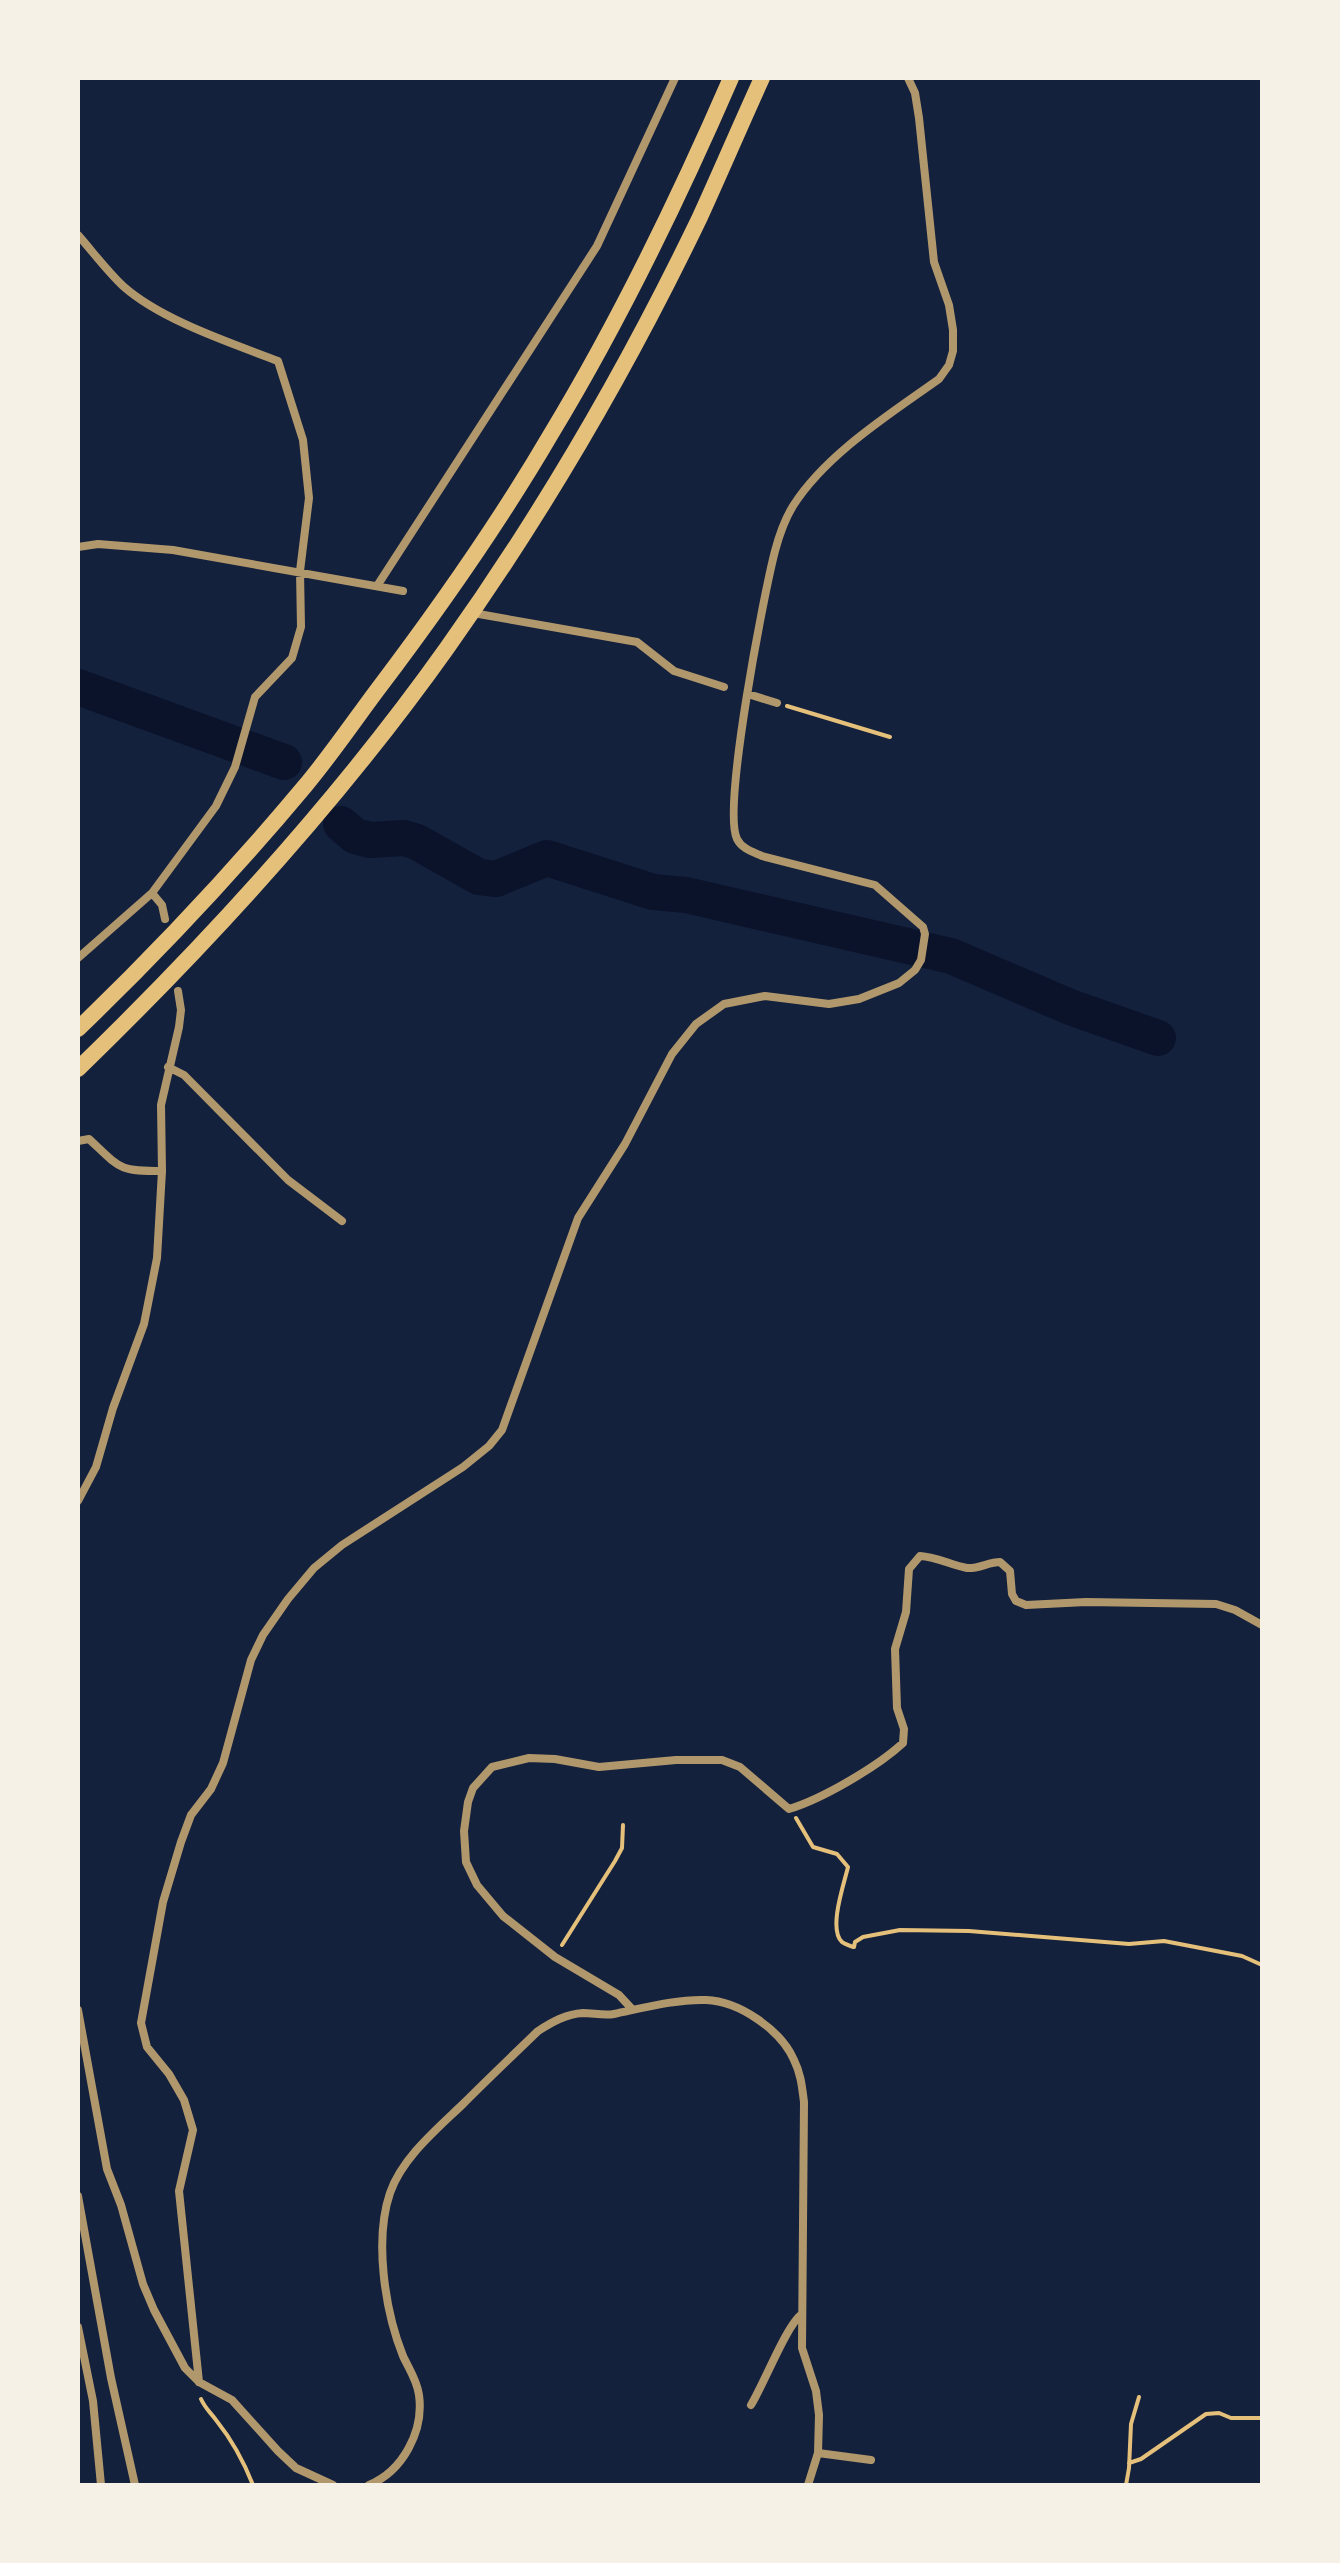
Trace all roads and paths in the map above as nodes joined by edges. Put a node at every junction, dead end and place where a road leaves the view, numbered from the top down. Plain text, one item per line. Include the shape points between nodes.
1 (675, 78) edge
2 (731, 78) edge
3 (762, 78) edge
4 (908, 78) edge
5 (78, 235) edge
6 (78, 547) edge
7 (300, 571) junction
8 (377, 586) junction
9 (403, 591) dead end
10 (473, 613) dead end
11 (724, 687) dead end
12 (748, 694) junction
13 (777, 703) joint
14 (890, 737) dead end
15 (152, 893) junction
16 (165, 919) dead end
17 (78, 958) edge
18 (178, 991) dead end
19 (78, 1029) edge
20 (168, 1067) junction
21 (78, 1069) edge
22 (78, 1141) edge
23 (162, 1171) junction
24 (342, 1221) dead end
25 (78, 1501) edge
26 (1262, 1625) edge
27 (791, 1808) junction
28 (623, 1825) dead end
29 (555, 1957) junction
30 (1262, 1965) edge
31 (632, 2009) junction
32 (78, 2010) edge
33 (78, 2196) edge
34 (802, 2314) junction
35 (78, 2327) edge
36 (202, 2384) junction
37 (1139, 2397) dead end
38 (751, 2405) dead end
39 (1262, 2418) edge
40 (818, 2453) junction
41 (871, 2460) dead end
42 (1129, 2463) junction
43 (101, 2485) edge
44 (135, 2485) edge
45 (253, 2485) edge
46 (333, 2485) edge
47 (369, 2485) edge
48 (808, 2485) edge
49 (1126, 2485) edge

1 - 8 street via 597,246
2 - 19 highway via 685,184 552,434 447,595 307,784 225,878
3 - 21 highway via 699,218 613,385 447,648 331,799 162,986
4 - 12 street via 915,93 934,262 949,305 953,351 939,379 828,466 791,509 775,551
5 - 7 street via 123,286 144,301 195,329 278,361 307,462 309,498
6 - 7 street via 173,550
7 - 8 street
7 - 15 street via 301,627 292,658 255,697 235,767 216,806
8 - 9 street
10 - 11 street via 637,642 674,671
12 - 13 street
12 - 36 street via 733,808 738,839 762,856 875,885 923,927 921,960 899,983 859,999 829,1004 765,996 724,1004 696,1024 672,1054 578,1218 502,1430 463,1467 314,1568 263,1635 223,1763 181,1842 163,1902 141,2023 147,2047 184,2100 193,2130 179,2191
13 - 14 path
15 - 16 street
15 - 17 street
18 - 20 street via 179,1027
20 - 23 street via 161,1105
20 - 24 street via 184,1075 288,1180
22 - 23 street via 89,1139 131,1171
23 - 25 street via 157,1258 144,1324 96,1467
26 - 27 street via 1216,1604 1026,1605 1016,1601 1010,1571 1000,1562 969,1568 920,1556 909,1569 906,1612 895,1649 903,1743 889,1757
27 - 29 street via 740,1767 722,1760 599,1767 529,1758 492,1767 468,1802 466,1862 503,1916
27 - 30 path via 813,1847 837,1854 848,1867 836,1923 842,1942 854,1947 863,1937 900,1930 969,1931 1129,1944 1164,1941
28 - 29 path via 622,1848
29 - 31 street via 619,1995
31 - 34 street via 705,2000 734,2005 760,2021 794,2057 804,2102
31 - 47 street via 611,2015 579,2013 538,2031 439,2128 397,2179 384,2226 382,2263 420,2408 415,2438 402,2458
32 - 36 street via 107,2169 143,2284 185,2368
33 - 44 street
34 - 38 street via 789,2327
34 - 40 street via 802,2348 819,2415
35 - 43 street via 93,2401
36 - 45 path via 201,2401 244,2462
36 - 46 street via 232,2400 296,2468
37 - 42 path
39 - 42 path via 1206,2414
40 - 41 street
40 - 48 street
42 - 49 path

